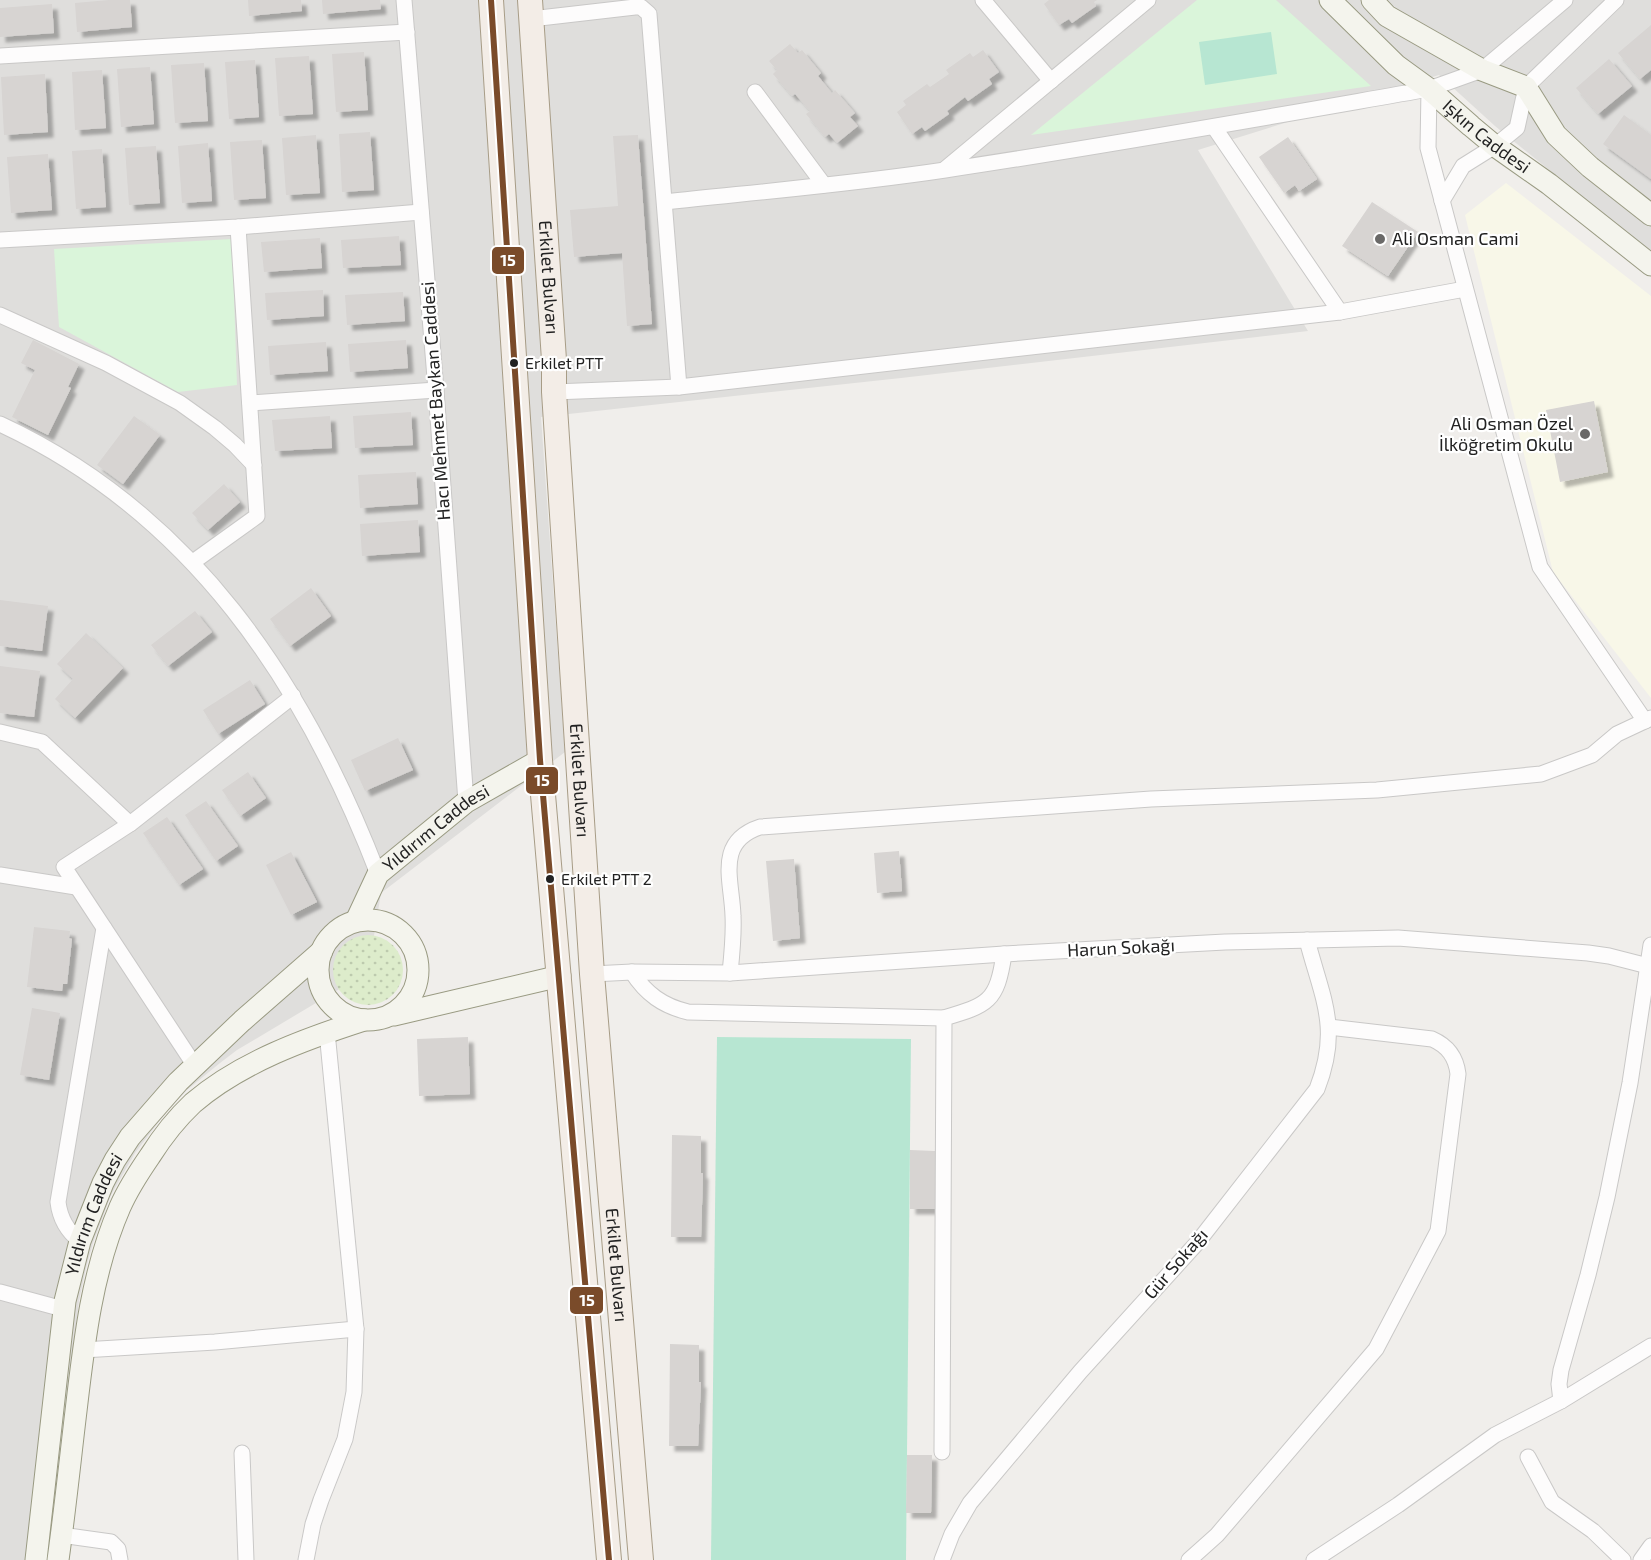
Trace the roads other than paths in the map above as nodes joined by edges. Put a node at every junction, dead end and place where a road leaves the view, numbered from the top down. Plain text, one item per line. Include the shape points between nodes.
1 (404, 0) edge
2 (492, 0) edge
3 (983, 0) edge
4 (1148, 0) edge
5 (1330, 0) edge
6 (1372, 0) edge
7 (1565, 0) edge
8 (1616, 0) edge
9 (530, 9) edge
10 (407, 32) junction
11 (0, 56) edge
12 (1482, 69) junction
13 (1051, 81) junction
14 (1526, 87) junction
15 (1429, 89) junction
16 (755, 92) dead end
17 (1214, 127) junction
18 (1495, 146) junction
19 (944, 170) junction
20 (824, 185) junction
21 (1442, 201) junction
22 (664, 202) junction
23 (421, 212) junction
24 (1651, 215) edge
25 (238, 227) junction
26 (0, 240) edge
27 (1651, 265) edge
28 (1465, 289) junction
29 (1340, 312) junction
30 (0, 315) edge
31 (678, 387) junction
32 (436, 390) junction
33 (555, 392) junction
34 (250, 403) junction
35 (0, 424) edge
36 (254, 465) junction
37 (193, 562) junction
38 (292, 696) junction
39 (1648, 719) edge
40 (0, 732) edge
41 (579, 756) junction
42 (540, 760) junction
43 (466, 802) junction
44 (130, 824) junction
45 (378, 874) junction
46 (0, 875) edge
47 (76, 886) junction
48 (356, 921) junction
49 (104, 928) junction
50 (1307, 940) junction
51 (1651, 945) edge
52 (322, 951) junction
53 (1004, 954) junction
54 (1650, 967) edge
55 (632, 972) junction
56 (730, 973) junction
57 (592, 974) junction
58 (560, 976) junction
59 (390, 1016) junction
60 (944, 1018) junction
61 (364, 1020) junction
62 (1329, 1027) junction
63 (327, 1032) junction
64 (195, 1066) junction
65 (80, 1241) junction
66 (0, 1292) edge
67 (63, 1309) junction
68 (356, 1329) junction
69 (1651, 1346) edge
70 (83, 1350) junction
71 (1561, 1401) junction
72 (942, 1452) dead end
73 (242, 1453) dead end
74 (1528, 1457) dead end
75 (62, 1535) junction
76 (1651, 1546) edge
77 (36, 1560) edge
78 (58, 1560) edge
79 (120, 1560) edge
80 (246, 1560) edge
81 (306, 1560) edge
82 (609, 1560) edge
83 (641, 1560) edge
84 (942, 1560) edge
85 (1189, 1560) edge
86 (1314, 1560) edge
87 (1623, 1560) edge
88 (1641, 1560) edge

1 - 10 street, Hacı Mehmet Baykan Caddesi
2 - 42 main road, Erkilet Bulvarı
3 - 13 street
4 - 13 street
5 - 15 street, Işkın Caddesi via 1396,65
6 - 12 street via 1387,16
7 - 12 street
8 - 14 street
9 - 22 street via 641,7 649,14
9 - 33 main road, Erkilet Bulvarı
10 - 11 street
10 - 23 street, Hacı Mehmet Baykan Caddesi
12 - 14 street
12 - 15 street
13 - 19 street
14 - 18 street via 1517,129
14 - 24 street via 1556,135
15 - 17 street
15 - 18 street, Işkın Caddesi
15 - 21 street via 1428,148
16 - 20 street
17 - 19 street
17 - 29 street
18 - 21 street via 1463,166
18 - 27 street, Işkın Caddesi
19 - 20 street
20 - 22 street
21 - 28 street
22 - 31 street
23 - 25 street
23 - 32 street, Hacı Mehmet Baykan Caddesi
25 - 26 street
25 - 34 street
28 - 29 street
28 - 39 street via 1540,567
29 - 31 street
30 - 36 street via 106,363 180,403 215,428
31 - 33 street
32 - 34 street
32 - 43 street, Hacı Mehmet Baykan Caddesi
33 - 41 main road, Erkilet Bulvarı
34 - 36 street
35 - 37 street via 45,447 115,493
36 - 37 street via 257,516
37 - 38 street via 256,640
38 - 44 street
38 - 45 street via 329,761
39 - 56 street via 1617,735 1592,755 1541,774 1377,790 1151,799 760,827 738,840 729,862 733,916
40 - 44 street via 42,742
41 - 42 main road
41 - 57 main road, Erkilet Bulvarı
42 - 43 street, Yıldırım Caddesi
42 - 58 main road, Erkilet Bulvarı
43 - 45 street, Yıldırım Caddesi
44 - 47 street via 64,867
45 - 48 street, Yıldırım Caddesi
46 - 47 street
47 - 49 street
48 - 52 street via 333,934
48 - 59 street via 376,921 395,927 416,953 417,986 406,1004
49 - 64 street
49 - 65 street via 58,1202 66,1227
50 - 53 street, Harun Sokağı
50 - 54 street, Harun Sokağı via 1398,938 1588,952
50 - 62 street, Gür Sokağı
51 - 54 street
52 - 61 street via 318,978 325,996 345,1015
52 - 64 street, Yıldırım Caddesi
53 - 56 street, Harun Sokağı
53 - 60 street via 999,983 986,1002
54 - 71 street via 1607,1197 1559,1377
55 - 56 street, Harun Sokağı
55 - 57 street, Harun Sokağı
55 - 60 street via 658,1001 688,1012
57 - 58 main road
57 - 83 main road, Erkilet Bulvarı
58 - 59 street
58 - 82 main road, Erkilet Bulvarı
59 - 61 street
60 - 72 street
61 - 63 street, Yıldırım Caddesi
62 - 84 street, Gür Sokağı via 1326,1061 1317,1089 1197,1243 1080,1372 970,1503
62 - 85 street via 1432,1039 1446,1047 1455,1059 1458,1074 1438,1231 1376,1349 1217,1535
63 - 68 street
63 - 70 street, Yıldırım Caddesi via 234,1075 193,1104 167,1131 129,1188 113,1224 93,1295
64 - 65 street, Yıldırım Caddesi via 141,1123 115,1160
65 - 67 street, Yıldırım Caddesi
66 - 67 street
67 - 77 street, Yıldırım Caddesi
68 - 70 street
68 - 81 street via 349,1423 321,1500
69 - 71 street
70 - 75 street, Yıldırım Caddesi
71 - 86 street via 1495,1435
73 - 80 street
74 - 87 street via 1552,1502 1593,1531
75 - 78 street, Yıldırım Caddesi
75 - 79 street via 111,1542 118,1549
76 - 88 street

